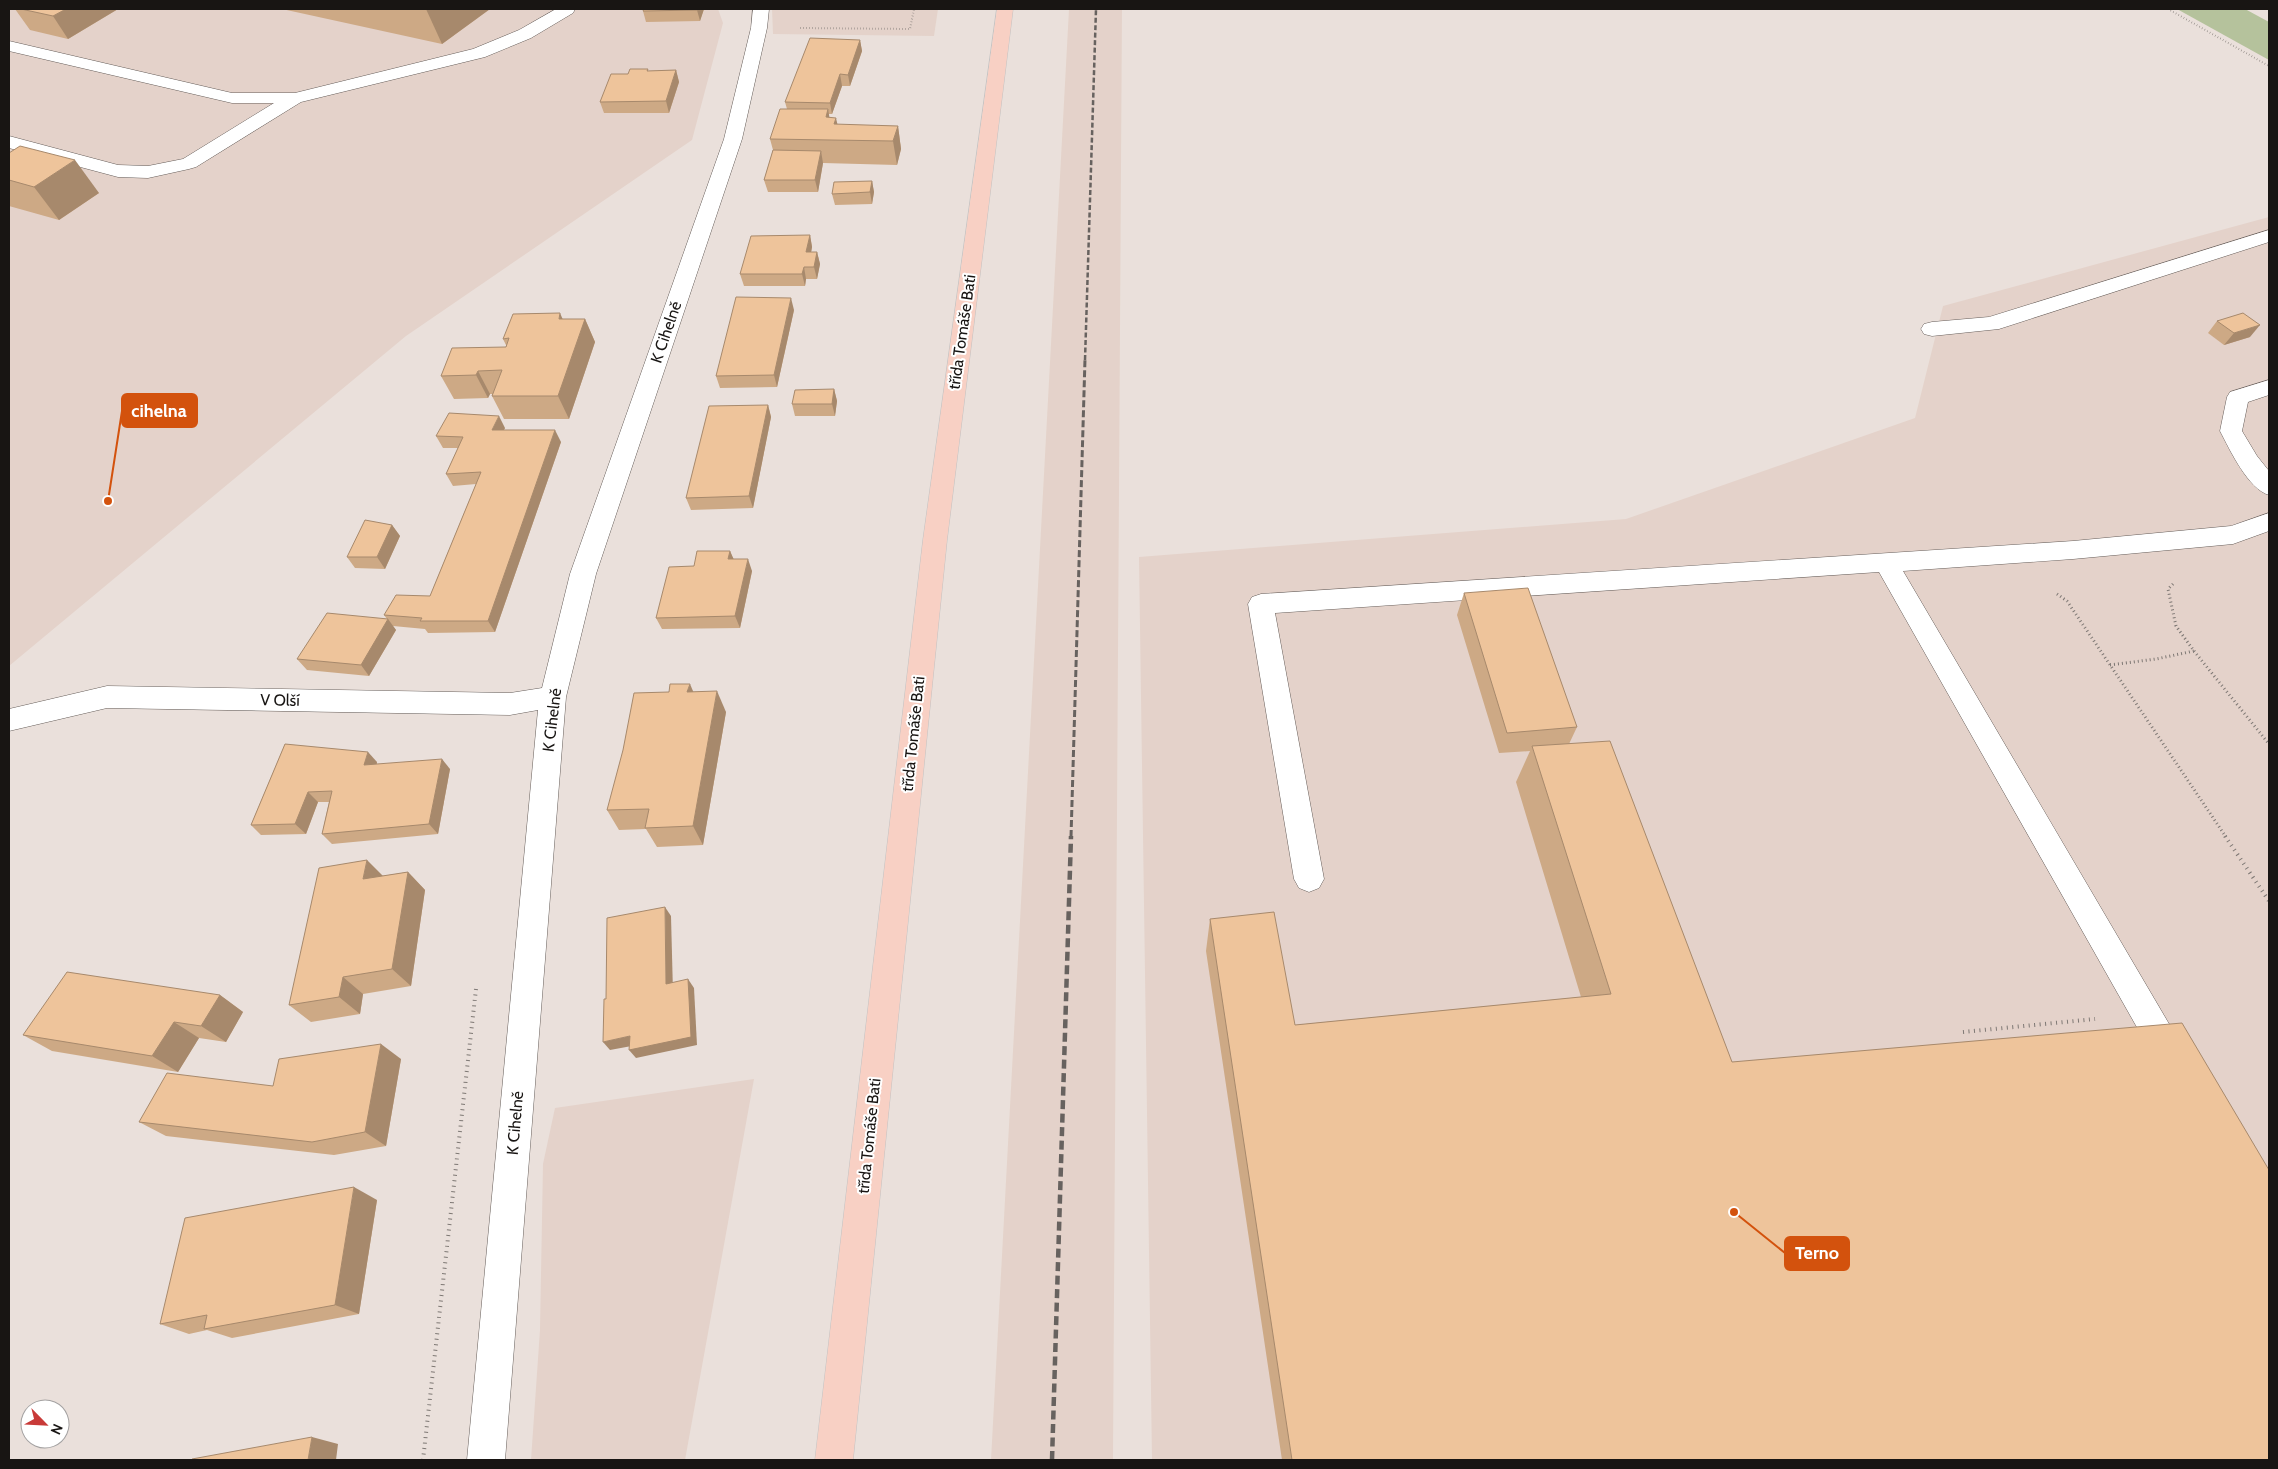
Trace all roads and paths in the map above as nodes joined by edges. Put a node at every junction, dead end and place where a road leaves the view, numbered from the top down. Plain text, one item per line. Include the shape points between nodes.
1 (566, 9) edge
2 (914, 9) edge
3 (1005, 9) edge
4 (2168, 9) edge
5 (760, 18) edge
6 (9, 46) edge
7 (2269, 66) edge
8 (295, 98) junction
9 (9, 142) edge
10 (2269, 236) edge
11 (1932, 329) dead end
12 (2269, 387) edge
13 (2269, 487) edge
14 (2269, 522) edge
15 (1886, 563) junction
16 (2178, 578) dead end
17 (2053, 591) dead end
18 (2194, 650) junction
19 (2110, 665) junction
20 (552, 697) junction
21 (9, 720) edge
22 (2269, 744) edge
23 (1309, 879) dead end
24 (2269, 901) edge
25 (2146, 1014) junction
26 (1963, 1032) dead end
27 (2185, 1082) edge
28 (486, 1460) edge
29 (834, 1460) edge

1 - 8 street via 525,34 479,53
2 - 5 path via 910,29
3 - 29 main road, třída Tomáše Bati via 935,540
4 - 7 path
5 - 20 street, K Cihelně via 733,139 583,574
6 - 8 street via 232,98
8 - 9 street via 189,163 148,172 118,171
10 - 11 street via 1991,324
12 - 13 street via 2238,397 2231,431 2249,462
14 - 15 street via 2233,535
15 - 23 street via 1262,604
15 - 25 street
16 - 18 path via 2168,589 2176,626
17 - 19 path via 2066,601
18 - 19 path
18 - 22 path
19 - 24 path
20 - 21 street, V Olší via 510,704 107,698
20 - 28 street, K Cihelně
25 - 26 path
25 - 27 street

